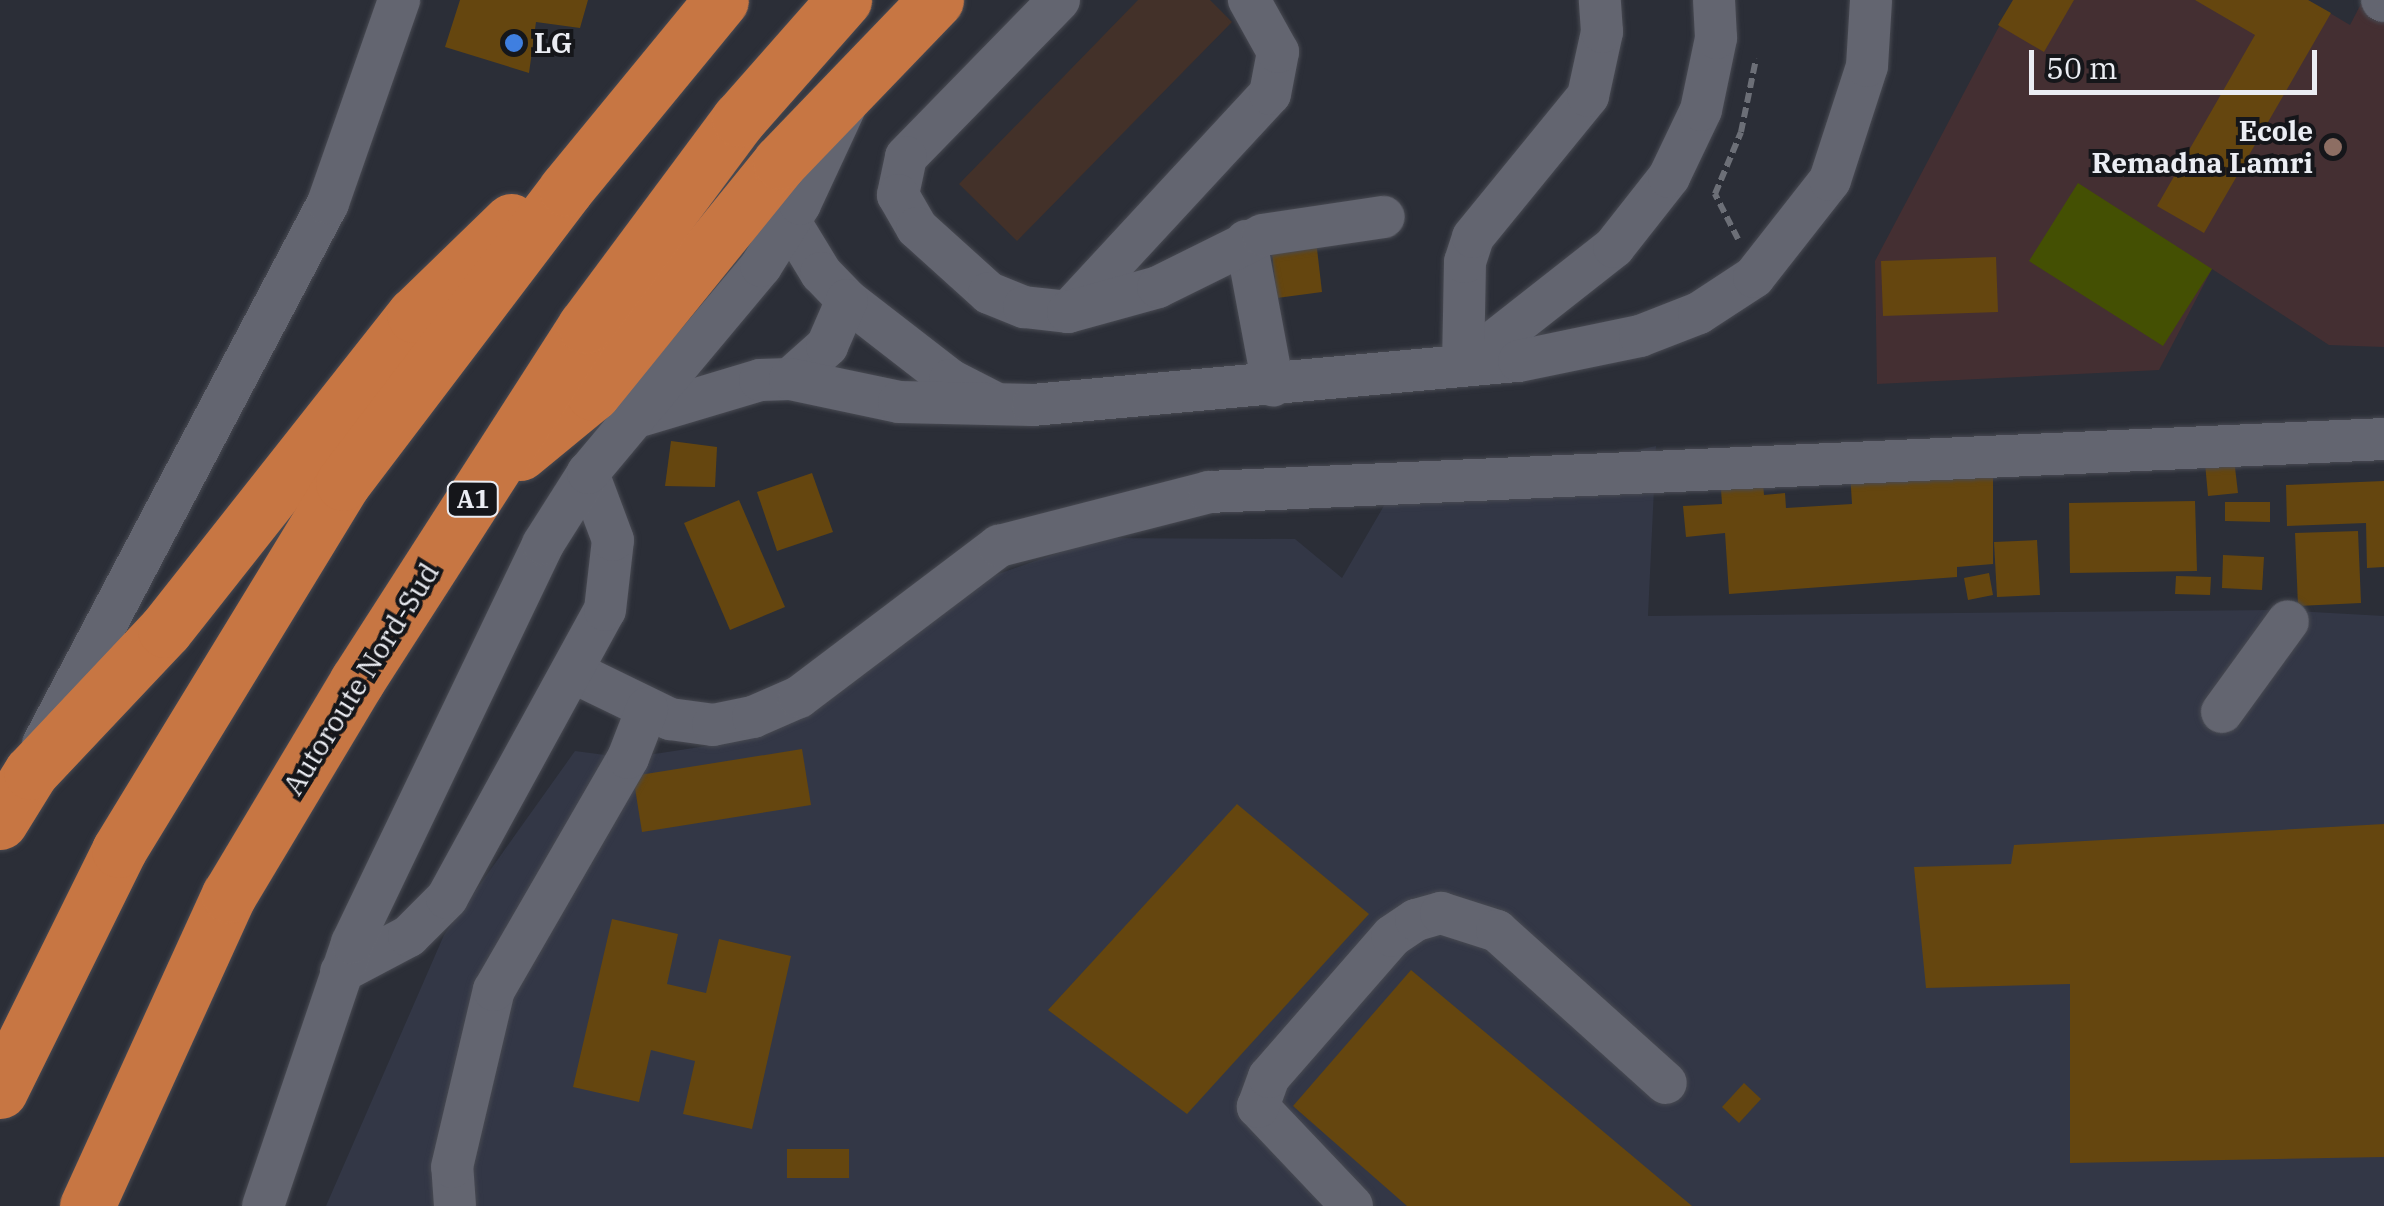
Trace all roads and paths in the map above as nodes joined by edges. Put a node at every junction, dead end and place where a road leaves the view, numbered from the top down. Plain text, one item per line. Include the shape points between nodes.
1 (399, 0) edge
2 (721, 0) edge
3 (844, 0) edge
4 (936, 0) edge
5 (1059, 0) edge
6 (1249, 0) edge
7 (1600, 0) edge
8 (1714, 0) edge
9 (1871, 0) edge
10 (855, 84) junction
11 (566, 189) junction
12 (1715, 194) dead end
13 (1384, 217) dead end
14 (790, 222) junction
15 (1246, 241) junction
16 (1739, 242) dead end
17 (847, 300) junction
18 (1068, 312) junction
19 (1463, 366) junction
20 (790, 379) junction
21 (1273, 385) junction
22 (1000, 405) junction
23 (640, 416) junction
24 (2384, 439) edge
25 (492, 470) junction
26 (588, 473) junction
27 (2288, 621) dead end
28 (572, 672) junction
29 (647, 709) junction
30 (2222, 712) dead end
31 (31, 772) junction
32 (0, 822) edge
33 (341, 972) junction
34 (1666, 1083) dead end
35 (0, 1092) edge
36 (88, 1206) edge
37 (263, 1206) edge
38 (455, 1206) edge
39 (1352, 1206) edge

1 - 31 street via 358,128 312,236
2 - 11 highway
3 - 25 highway, Autoroute Nord-Sud / A1 via 739,119 585,326
4 - 10 highway
5 - 18 street via 906,157 898,194 916,228 990,293 1024,307
6 - 18 street via 1278,52 1270,94
7 - 19 street via 1602,32 1588,96 1472,237 1464,262
8 - 19 street via 1716,38 1701,110 1669,177 1614,247
9 - 19 street via 1867,66 1830,180 1754,277 1699,313 1640,336 1578,353
10 - 14 street
10 - 25 highway via 760,185 593,393
11 - 31 highway via 520,214 445,278 165,630
11 - 35 highway via 343,482 119,850
12 - 16 path
13 - 15 street
14 - 17 street via 821,274
14 - 23 street
15 - 18 street via 1158,288
15 - 21 street
17 - 20 street via 827,346
17 - 22 street via 950,380
19 - 21 street
20 - 22 street via 899,402
20 - 23 street via 730,385
21 - 22 street
23 - 26 street
24 - 29 street via 1209,492 999,546 799,696 753,717 713,725
25 - 36 highway, Autoroute Nord-Sud / A1 via 230,894
26 - 28 street via 605,505 613,576 604,610
26 - 33 street via 543,544
27 - 30 street
28 - 29 street
28 - 33 street via 447,898 409,936
29 - 38 street via 628,758 494,990 452,1167
31 - 32 highway
33 - 37 street
34 - 39 street via 1497,931 1441,913 1416,920 1392,936 1269,1078 1258,1107

